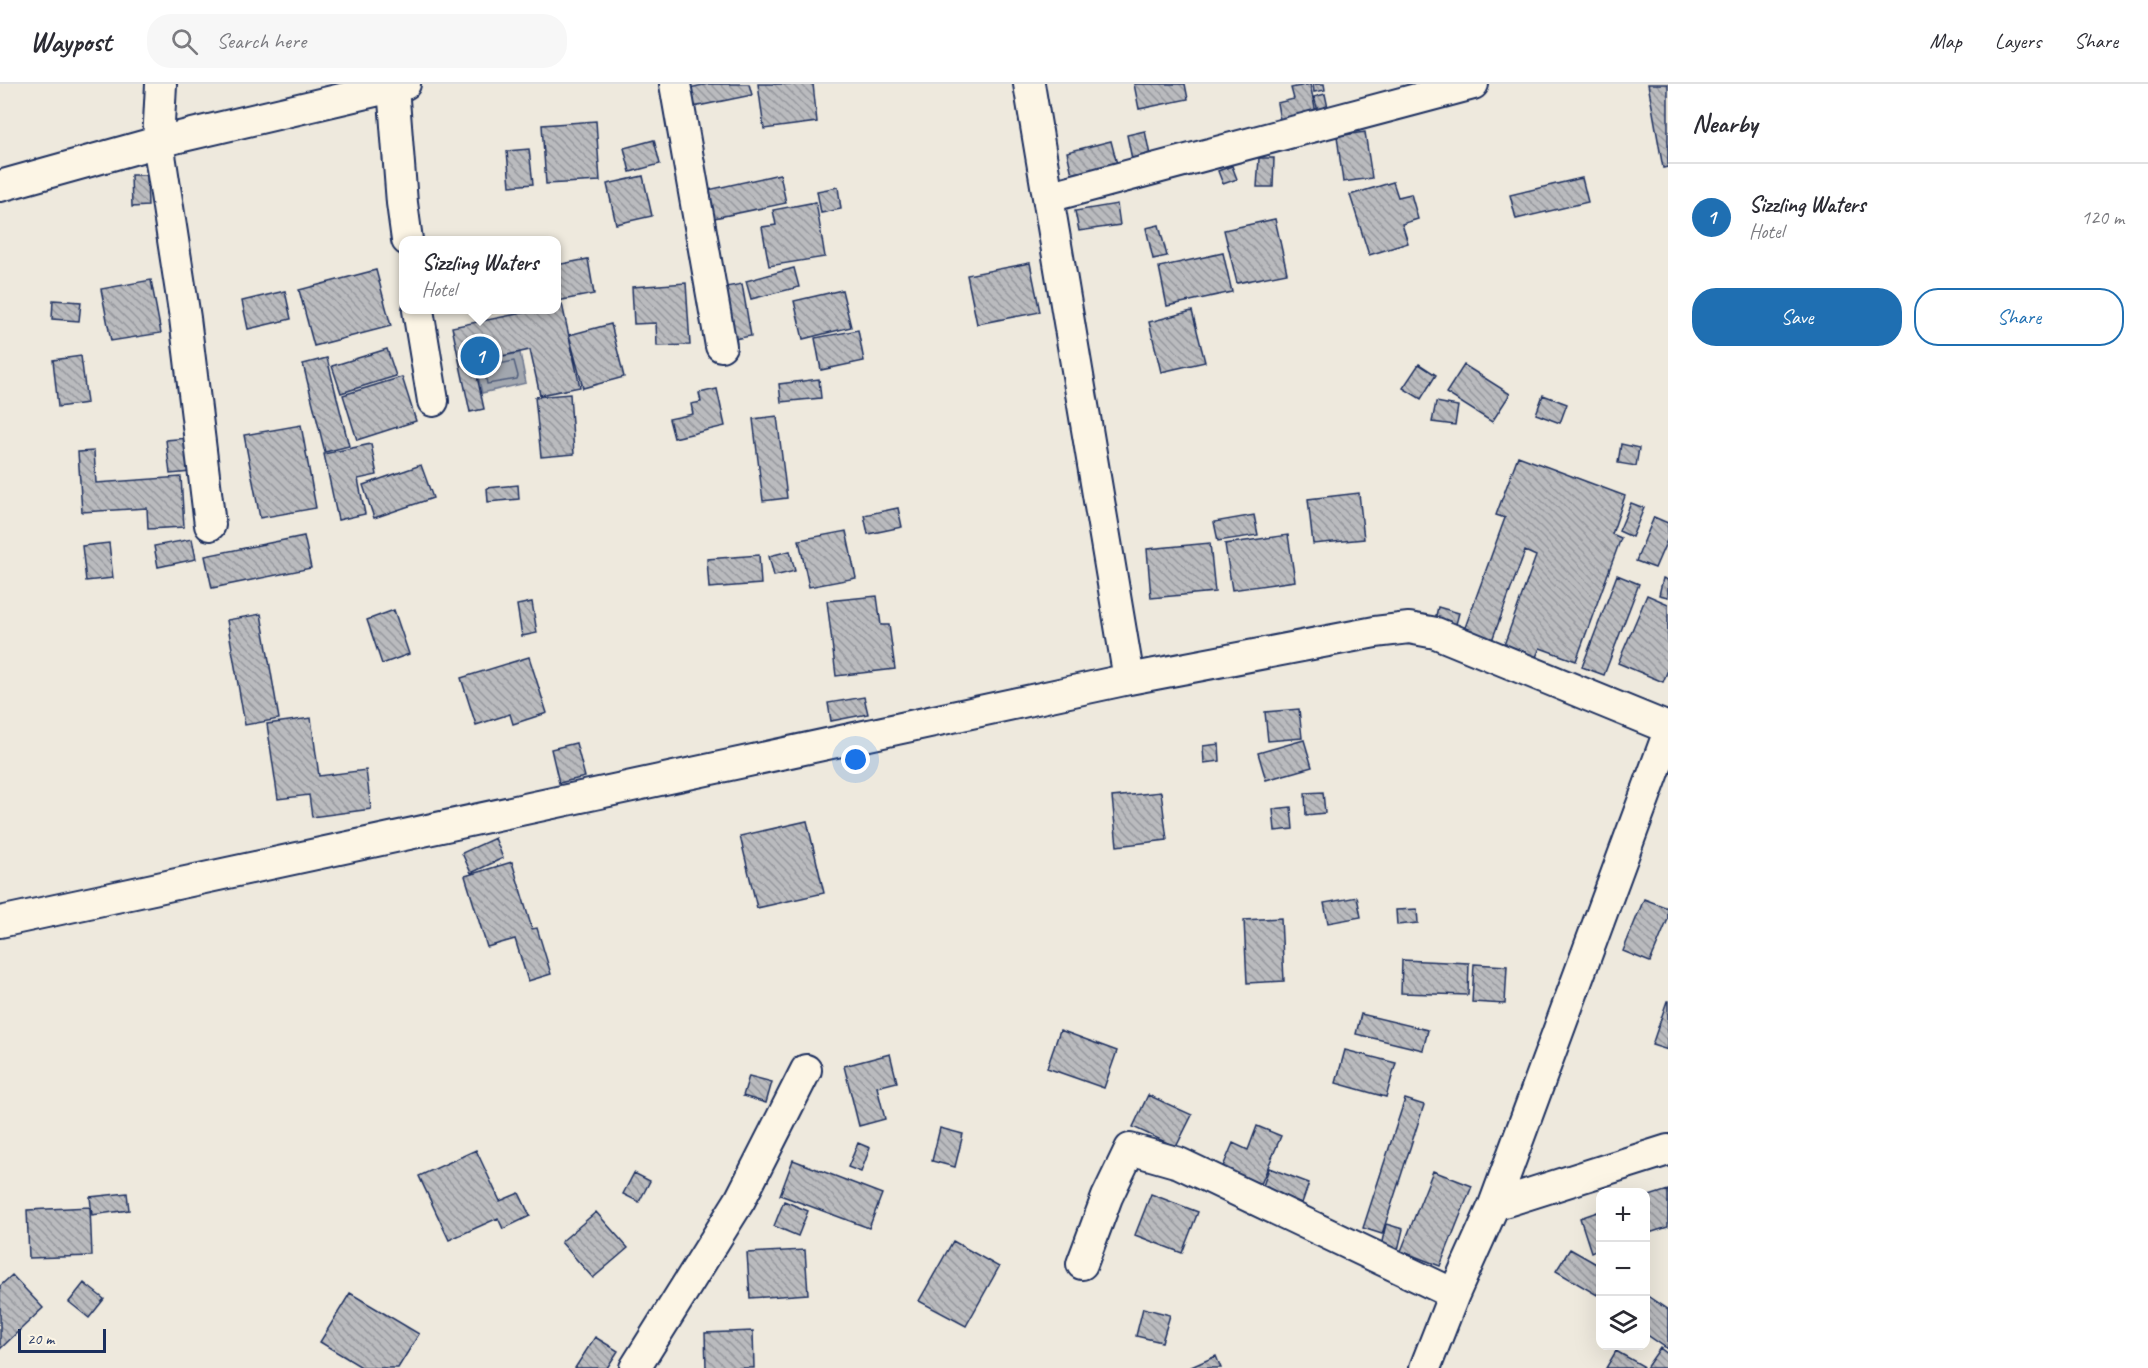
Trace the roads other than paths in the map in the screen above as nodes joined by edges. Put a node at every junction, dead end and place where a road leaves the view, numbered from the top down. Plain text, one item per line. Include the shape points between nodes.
1 (161, 84) edge
2 (675, 84) edge
3 (1029, 84) edge
4 (1473, 84) edge
5 (399, 86) edge
6 (158, 142) junction
7 (0, 186) edge
8 (1048, 197) junction
9 (406, 236) edge
10 (419, 314) edge
11 (721, 346) dead end
12 (433, 401) dead end
13 (210, 525) dead end
14 (1129, 679) junction
15 (1668, 728) edge
16 (1668, 734) edge
17 (0, 922) edge
18 (806, 1070) dead end
19 (1668, 1149) edge
20 (1494, 1205) junction
21 (1082, 1264) dead end
22 (1454, 1294) junction
23 (635, 1368) edge
24 (1425, 1368) edge

1 - 6 street
2 - 11 street
3 - 8 street
4 - 8 street
5 - 6 street
5 - 9 street
6 - 7 street
6 - 13 street via 185,318
8 - 14 street
10 - 12 street
14 - 15 street via 1409,628 1436,633
14 - 17 street
16 - 20 street
18 - 23 street via 740,1200
19 - 20 street
20 - 22 street
21 - 22 street via 1130,1149 1179,1163
22 - 24 street

